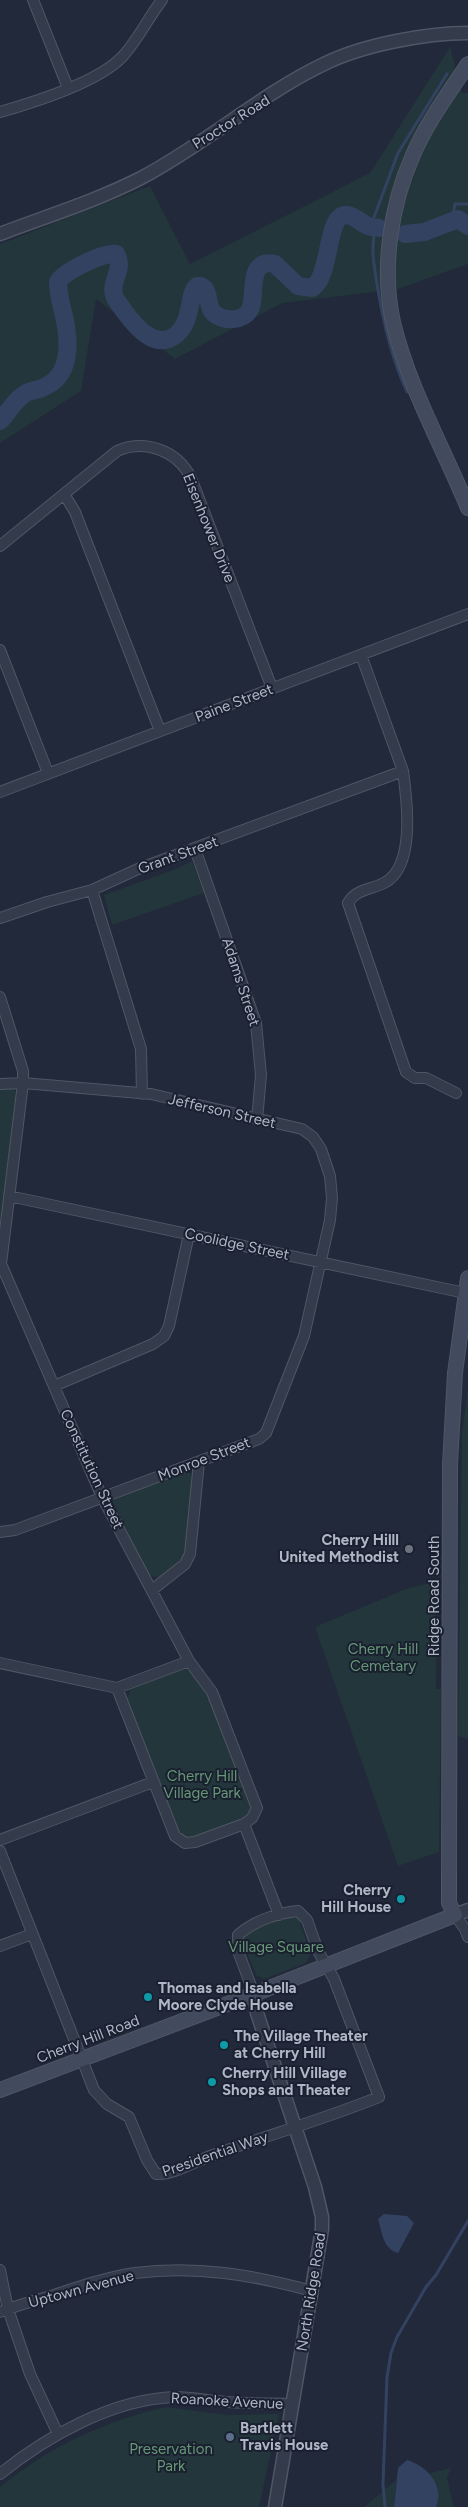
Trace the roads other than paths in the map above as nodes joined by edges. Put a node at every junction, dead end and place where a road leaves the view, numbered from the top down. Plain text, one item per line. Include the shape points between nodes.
1 (33, 0) edge
2 (162, 0) edge
3 (468, 33) edge
4 (468, 64) edge
5 (68, 88) junction
6 (0, 112) edge
7 (0, 234) edge
8 (64, 494) junction
9 (468, 508) edge
10 (0, 546) edge
11 (468, 614) edge
12 (0, 650) edge
13 (361, 656) junction
14 (272, 688) junction
15 (160, 731) junction
16 (403, 771) junction
17 (48, 773) junction
18 (0, 792) edge
19 (195, 849) junction
20 (92, 890) junction
21 (0, 918) edge
22 (0, 998) edge
23 (23, 1083) junction
24 (0, 1084) edge
25 (456, 1093) dead end
26 (142, 1094) junction
27 (257, 1120) junction
28 (9, 1196) junction
29 (189, 1234) junction
30 (321, 1262) junction
31 (1, 1264) edge
32 (468, 1278) edge
33 (465, 1293) junction
34 (54, 1386) junction
35 (199, 1462) junction
36 (102, 1497) junction
37 (0, 1532) edge
38 (152, 1590) junction
39 (189, 1661) junction
40 (0, 1663) edge
41 (118, 1688) junction
42 (153, 1782) junction
43 (244, 1824) junction
44 (0, 1840) edge
45 (0, 1851) edge
46 (468, 1910) edge
47 (279, 1914) junction
48 (455, 1915) junction
49 (32, 1934) junction
50 (468, 1937) edge
51 (0, 1946) edge
52 (327, 1966) junction
53 (254, 1994) junction
54 (82, 2058) junction
55 (0, 2090) edge
56 (294, 2126) junction
57 (0, 2270) edge
58 (312, 2291) junction
59 (4, 2311) edge
60 (292, 2404) junction
61 (58, 2434) junction
62 (0, 2474) edge
63 (275, 2507) edge

1 - 5 street
2 - 5 street via 122,56 104,72
3 - 7 street, Proctor Road via 381,45 342,56 310,71 142,177 105,195
4 - 9 main road via 412,156 396,204 388,272 393,321 404,356
5 - 6 street
8 - 10 street, Eisenhower Drive
8 - 14 street, Eisenhower Drive via 104,460 124,448 147,446 177,459 191,478
8 - 15 street via 75,512
11 - 13 street, Paine Street
12 - 17 street
13 - 14 street, Paine Street
13 - 16 street
14 - 15 street, Paine Street
15 - 17 street, Paine Street
16 - 19 street, Grant Street
16 - 25 street via 408,805 401,866 394,877 353,896 348,903 406,1072
17 - 18 street, Paine Street
19 - 20 street, Grant Street
19 - 27 street, Adams Street via 256,1023 261,1075
20 - 21 street, Grant Street
20 - 26 street via 141,1049
22 - 23 street, Constitution Street via 23,1071
23 - 24 street, Jefferson Street
23 - 26 street, Jefferson Street
23 - 28 street, Constitution Street
26 - 27 street, Jefferson Street
27 - 30 street, Jefferson Street via 302,1129 322,1149 332,1198
28 - 29 street, Coolidge Street
28 - 31 street, Constitution Street
29 - 30 street, Coolidge Street
29 - 34 street via 164,1336 153,1344
30 - 33 street, Coolidge Street
30 - 35 street, Monroe Street via 304,1336 266,1433
31 - 34 street, Constitution Street
32 - 33 main road, Ridge Road South
33 - 48 main road, Ridge Road South via 450,1464 449,1903
34 - 36 street, Constitution Street
35 - 36 street, Monroe Street
35 - 38 street via 190,1554 185,1564
36 - 37 street, Monroe Street via 15,1530
36 - 38 street, Constitution Street
38 - 39 street, Constitution Street
39 - 41 street
39 - 43 street, Constitution Street via 212,1692 257,1808
40 - 41 street
41 - 42 street
42 - 43 street via 175,1836 185,1843
42 - 44 street
43 - 47 street
45 - 49 street
46 - 48 street, Cherry Hill Road
47 - 52 street via 298,1911 307,1920
47 - 53 street via 248,1926 238,1935 238,1951
48 - 50 street
48 - 52 main road, Cherry Hill Road
49 - 51 street
49 - 54 street
52 - 53 main road, Cherry Hill Road
52 - 56 street via 379,2097 312,2123
53 - 54 main road, Cherry Hill Road
53 - 56 street, North Ridge Road via 257,2013
54 - 55 main road, Cherry Hill Road
54 - 56 street, Presidential Way via 94,2090 108,2104 129,2117 156,2174 171,2172
56 - 58 street, North Ridge Road via 322,2217
57 - 59 street
58 - 59 street, Uptown Avenue via 219,2272 134,2273
58 - 60 street, North Ridge Road
59 - 61 street
60 - 61 street, Roanoke Avenue via 176,2397 151,2400
60 - 63 street, North Ridge Road
61 - 62 street, Roanoke Avenue via 23,2455

